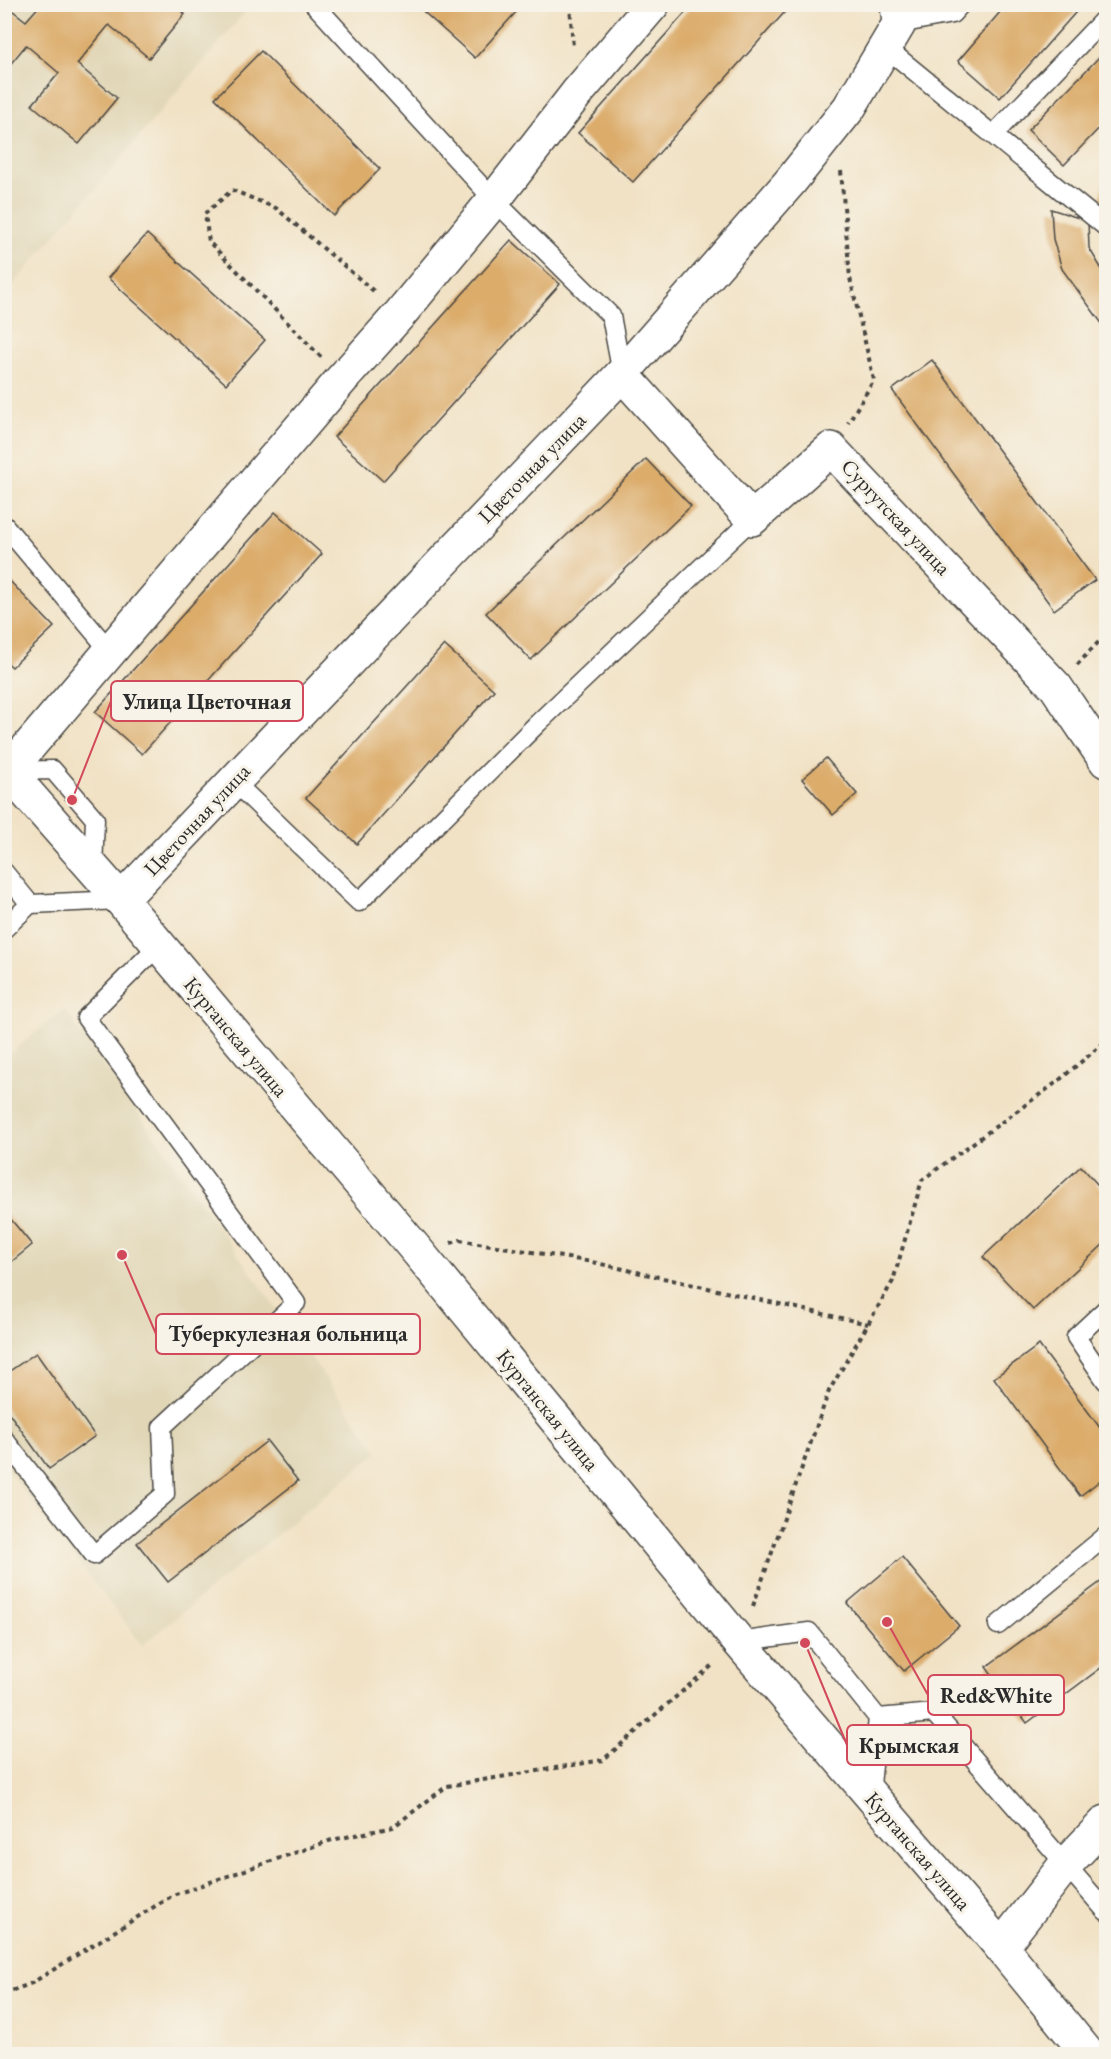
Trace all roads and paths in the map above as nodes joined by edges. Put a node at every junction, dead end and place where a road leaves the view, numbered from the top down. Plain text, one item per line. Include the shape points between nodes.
1 (314, 4) edge
2 (653, 4) edge
3 (961, 4) edge
4 (1107, 16) edge
5 (894, 25) edge
6 (832, 129) junction
7 (993, 135) junction
8 (494, 200) junction
9 (1107, 227) edge
10 (400, 314) junction
11 (622, 374) junction
12 (342, 379) junction
13 (831, 449) junction
14 (752, 519) junction
15 (4, 525) edge
16 (1107, 634) edge
17 (110, 651) junction
18 (1056, 687) junction
19 (1107, 761) edge
20 (5, 773) edge
21 (233, 781) junction
22 (4, 872) edge
23 (121, 900) junction
24 (30, 904) junction
25 (4, 929) edge
26 (159, 945) junction
27 (1107, 1041) edge
28 (418, 1252) junction
29 (1107, 1309) edge
30 (867, 1324) junction
31 (1107, 1382) edge
32 (4, 1439) edge
33 (1107, 1536) edge
34 (998, 1625) dead end
35 (739, 1642) junction
36 (878, 1718) junction
37 (870, 1794) junction
38 (1107, 1822) edge
39 (1065, 1864) junction
40 (1107, 1911) edge
41 (1001, 1947) junction
42 (4, 1994) edge
43 (1088, 2055) edge

1 - 8 lane
2 - 8 street
3 - 5 lane via 952,14
4 - 7 lane
5 - 6 street, Цветочная улица via 849,108
5 - 7 lane
6 - 11 street, Цветочная улица
6 - 13 path via 840,160 850,278 874,380
7 - 9 lane
8 - 10 street
8 - 11 lane via 611,316
10 - 12 street
10 - 12 path via 276,208 232,190 205,214 209,242
11 - 14 street
11 - 21 street, Цветочная улица
12 - 17 street
13 - 14 street, Сургутская улица
13 - 18 street, Сургутская улица
14 - 21 lane via 538,723 359,902
15 - 17 lane
16 - 18 path
17 - 20 street
18 - 19 street, Сургутская улица
20 - 23 street, Курганская улица
21 - 23 street, Цветочная улица
22 - 24 lane
23 - 24 lane
23 - 26 street, Курганская улица
24 - 25 lane
26 - 28 street, Курганская улица
26 - 32 lane via 86,1018 296,1303 162,1427 165,1494 94,1555
27 - 30 path via 922,1180 893,1281
28 - 30 path via 460,1240 592,1262
28 - 35 street, Курганская улица
29 - 31 lane via 1076,1337
30 - 35 path via 829,1391
33 - 34 lane
35 - 36 lane via 809,1632
35 - 37 street, Курганская улица
35 - 42 path via 603,1760 447,1786 393,1827 332,1840 173,1895 32,1983
36 - 37 lane
36 - 39 lane via 934,1713
37 - 41 street, Курганская улица
38 - 39 street
39 - 40 lane
39 - 41 street
41 - 43 street, Курганская улица

